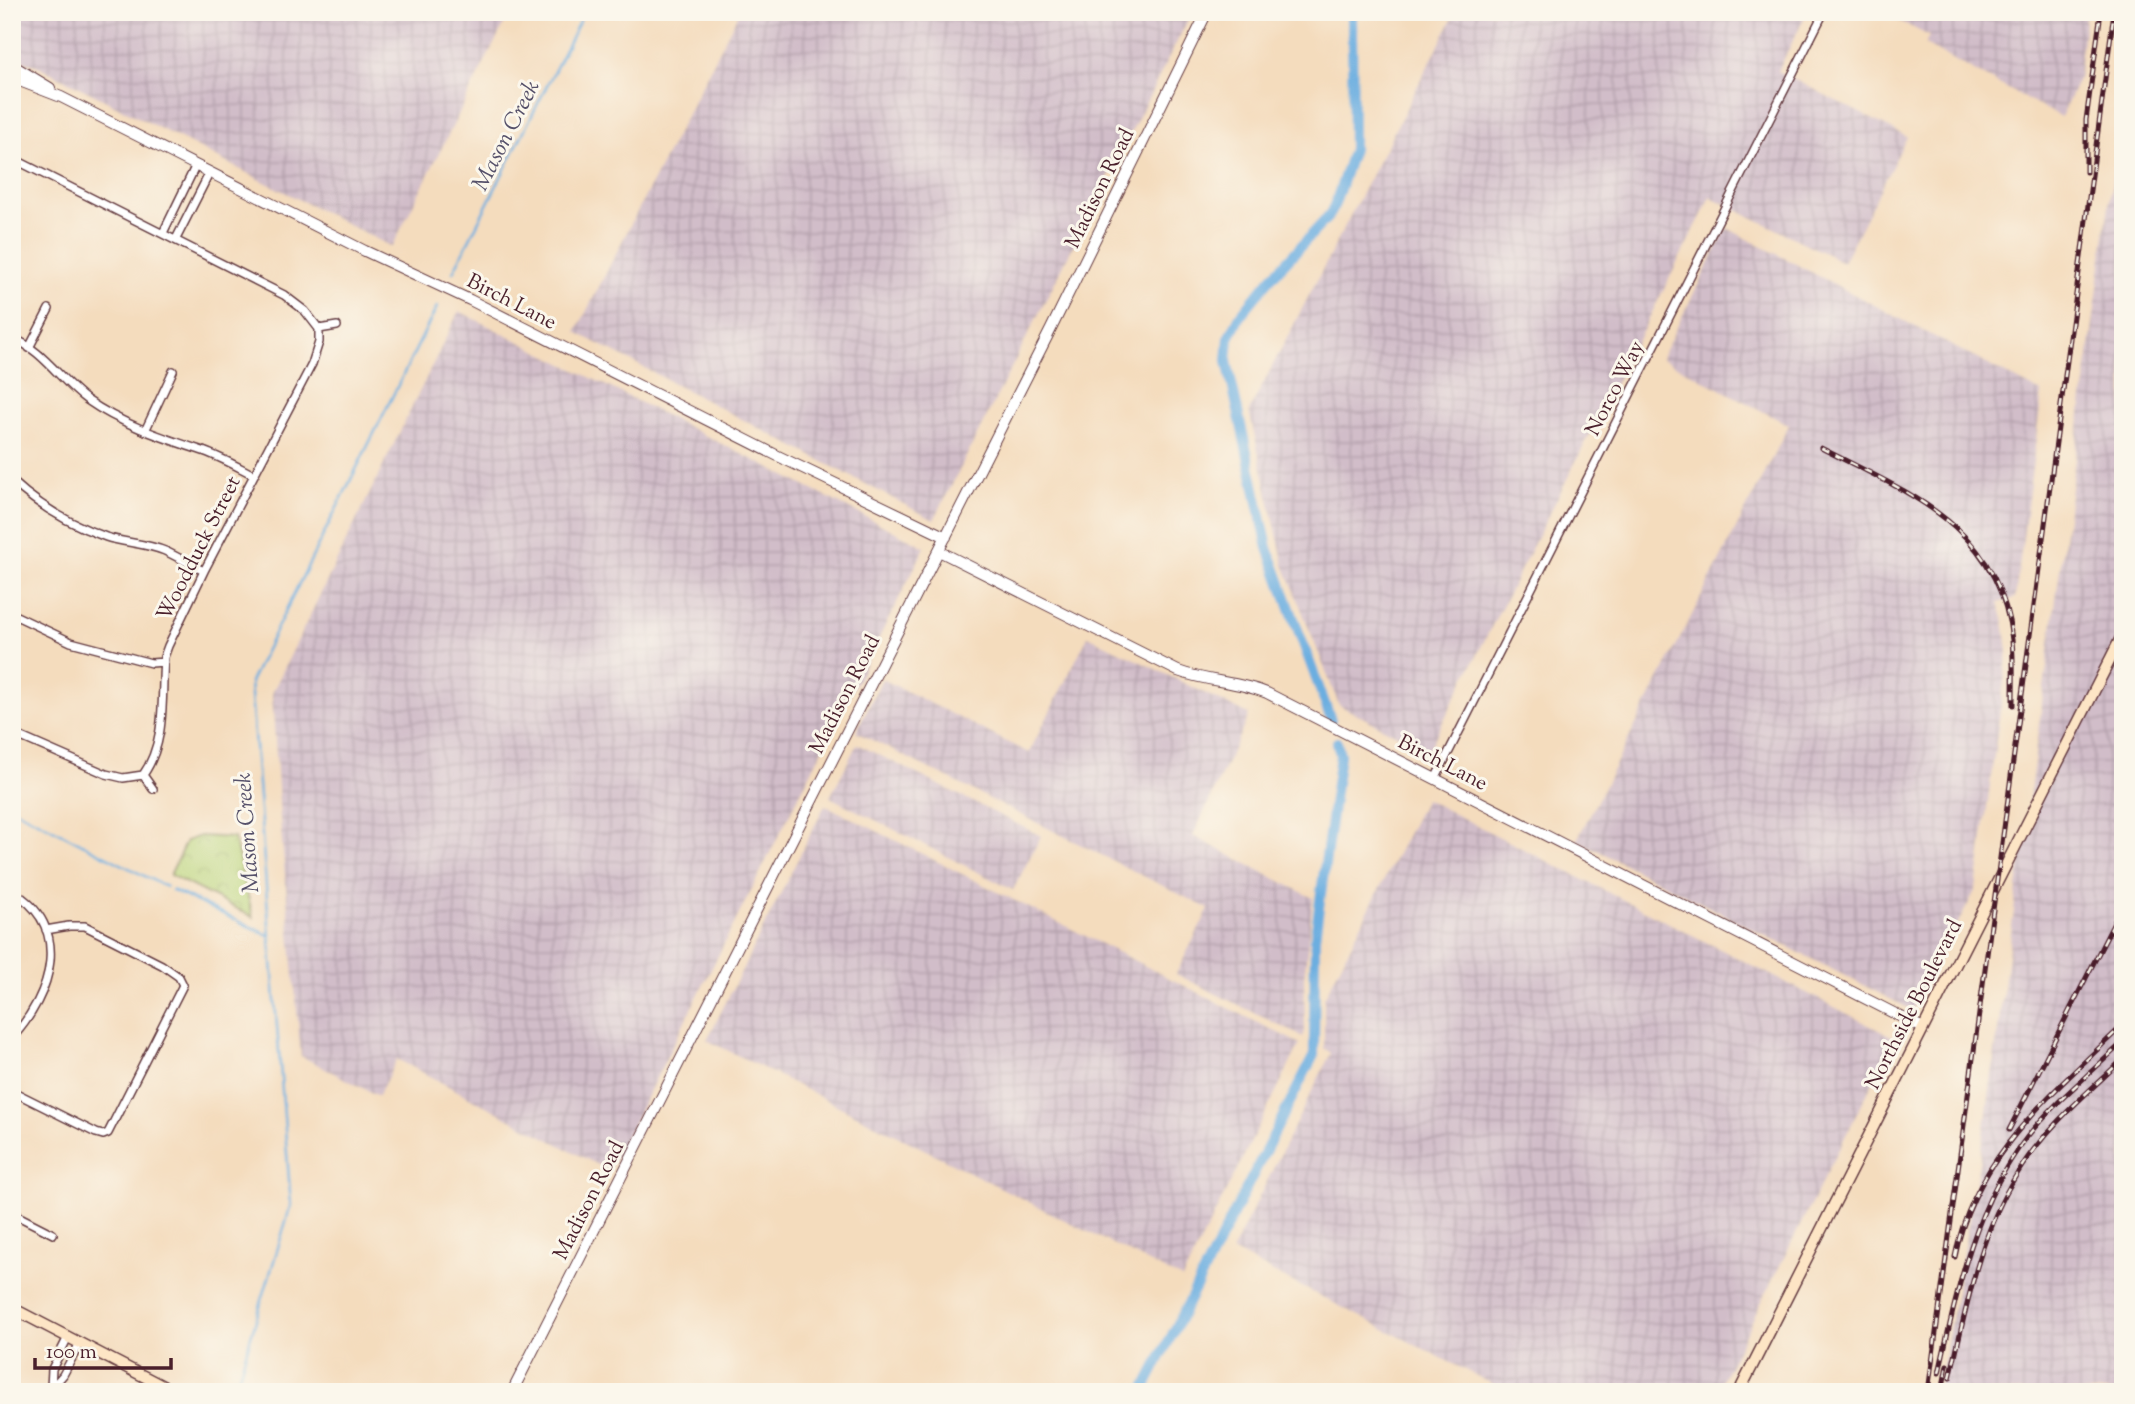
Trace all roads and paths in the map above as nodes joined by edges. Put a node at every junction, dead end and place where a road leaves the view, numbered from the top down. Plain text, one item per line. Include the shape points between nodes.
1 (1207, 12) edge
2 (1824, 12) edge
3 (12, 65) edge
4 (12, 79) edge
5 (61, 97) junction
6 (12, 158) edge
7 (196, 165) junction
8 (210, 172) junction
9 (163, 233) junction
10 (176, 239) junction
11 (49, 309) dead end
12 (337, 326) dead end
13 (319, 329) junction
14 (12, 338) edge
15 (29, 348) junction
16 (173, 371) dead end
17 (145, 431) junction
18 (254, 475) junction
19 (12, 481) edge
20 (946, 537) junction
21 (939, 551) junction
22 (204, 571) junction
23 (12, 614) edge
24 (2123, 634) edge
25 (164, 662) junction
26 (12, 733) edge
27 (143, 775) junction
28 (1435, 779) junction
29 (153, 789) dead end
30 (12, 891) edge
31 (46, 930) junction
32 (1923, 1028) junction
33 (12, 1038) edge
34 (12, 1091) edge
35 (12, 1213) edge
36 (53, 1234) dead end
37 (12, 1308) edge
38 (68, 1337) junction
39 (80, 1343) junction
40 (50, 1389) edge
41 (174, 1392) edge
42 (512, 1392) edge
43 (1739, 1392) edge

1 - 20 street, Madison Road
2 - 28 street, Norco Way
3 - 5 street, Birch Lane
4 - 5 street, Birch Lane
5 - 7 street, Birch Lane
6 - 9 street
7 - 8 street, Birch Lane
7 - 9 street
8 - 10 street
8 - 20 street, Birch Lane
9 - 10 street
10 - 13 street via 284,295
11 - 15 street
12 - 13 street
13 - 18 street, Woodduck Street via 312,364
14 - 15 street
15 - 17 street via 87,400
16 - 17 street
17 - 18 street
18 - 22 street, Woodduck Street
19 - 22 street via 58,515 108,538 164,551
20 - 21 street, Madison Road
21 - 28 street, Birch Lane via 1178,671 1254,688
21 - 42 street, Madison Road
22 - 25 street, Woodduck Street
23 - 25 street via 71,642 151,663
24 - 32 main road, Northside Boulevard
25 - 27 street, Woodduck Street via 160,737
26 - 27 street via 106,774 123,778
27 - 29 street
28 - 32 street, Birch Lane
30 - 31 street via 24,898
31 - 33 street via 48,981
31 - 34 street via 85,926 162,965 183,982 108,1133 96,1133
32 - 43 main road, Northside Boulevard
35 - 36 street
37 - 38 main road
38 - 39 main road
38 - 40 street via 52,1370
39 - 40 street
39 - 41 main road

